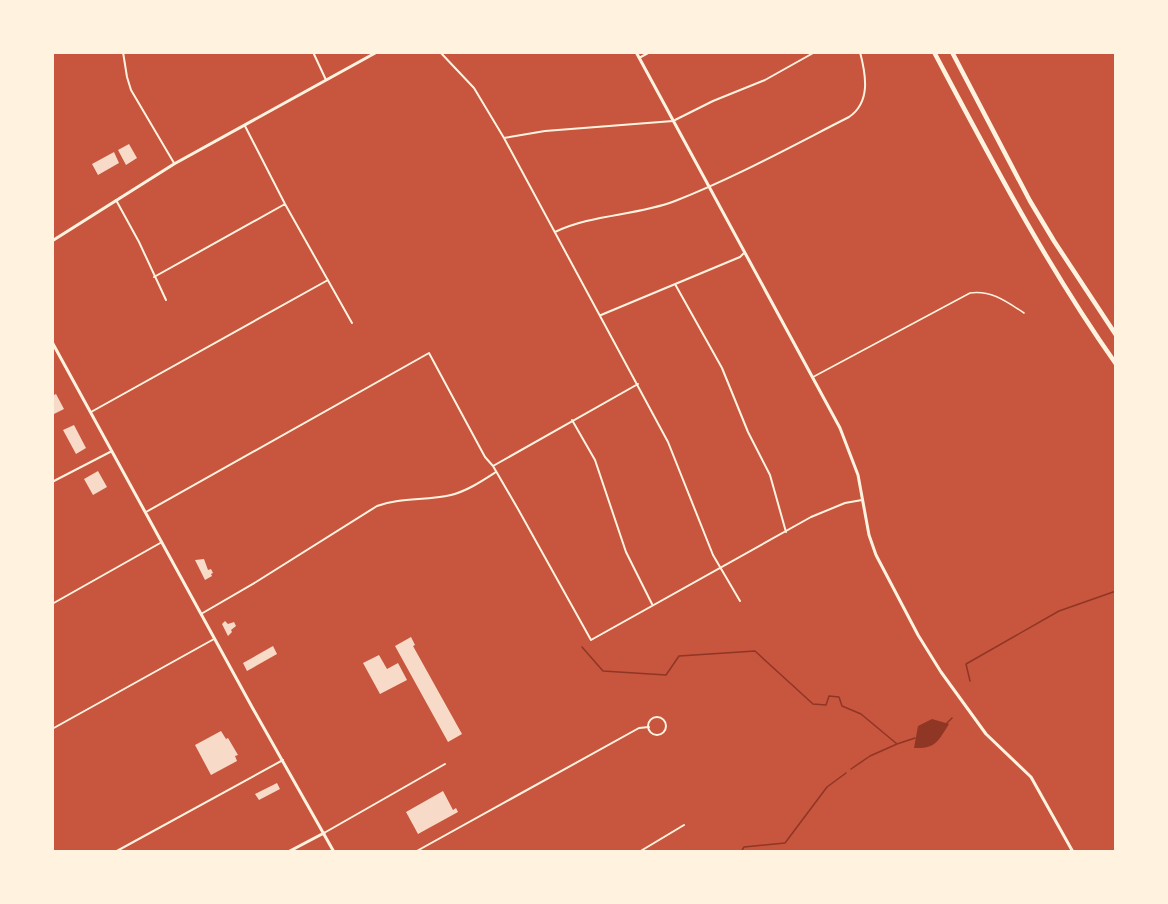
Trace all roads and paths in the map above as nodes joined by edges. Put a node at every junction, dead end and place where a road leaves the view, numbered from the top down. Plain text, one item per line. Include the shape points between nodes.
1 (123, 52) edge
2 (313, 52) edge
3 (377, 52) edge
4 (440, 52) edge
5 (636, 52) edge
6 (650, 52) edge
7 (815, 52) edge
8 (860, 52) edge
9 (934, 52) edge
10 (952, 52) edge
11 (639, 58) junction
12 (326, 81) junction
13 (673, 121) junction
14 (244, 126) junction
15 (504, 138) junction
16 (174, 164) junction
17 (709, 187) junction
18 (116, 200) junction
19 (285, 204) junction
20 (555, 232) junction
21 (52, 241) edge
22 (744, 253) junction
23 (154, 277) junction
24 (328, 280) junction
25 (675, 284) junction
26 (166, 300) dead end
27 (1024, 313) dead end
28 (601, 315) junction
29 (352, 323) dead end
30 (1116, 335) edge
31 (52, 342) edge
32 (1116, 364) edge
33 (813, 378) junction
34 (638, 384) junction
35 (91, 412) junction
36 (572, 420) junction
37 (112, 451) junction
38 (493, 466) junction
39 (496, 472) junction
40 (52, 482) edge
41 (862, 500) junction
42 (146, 512) junction
43 (786, 532) junction
44 (162, 542) junction
45 (722, 567) junction
46 (740, 601) dead end
47 (52, 604) edge
48 (653, 605) junction
49 (201, 614) junction
50 (214, 639) junction
51 (648, 727) junction
52 (52, 729) edge
53 (283, 760) junction
54 (445, 764) dead end
55 (684, 825) dead end
56 (324, 833) junction
57 (115, 852) edge
58 (288, 852) edge
59 (334, 852) edge
60 (415, 852) edge
61 (639, 852) edge
62 (1073, 852) edge

1 - 16 street via 131,90
2 - 12 street
3 - 12 main road
4 - 15 street via 474,88
5 - 11 main road
6 - 11 street
7 - 13 street via 765,80
8 - 17 street via 867,86 857,110
9 - 32 highway via 1027,226
10 - 30 highway via 1036,212
11 - 13 main road
12 - 14 main road
13 - 15 street
13 - 17 main road
14 - 16 main road
14 - 19 street
15 - 20 street
16 - 18 main road
17 - 20 street via 660,205 572,224
17 - 22 main road
18 - 21 main road
18 - 23 street
19 - 23 street
19 - 24 street
20 - 28 street
22 - 25 street
22 - 33 main road
23 - 26 street
24 - 29 street
24 - 35 street
25 - 28 street
25 - 43 street via 722,368 770,475
27 - 33 lane via 999,296 970,293
28 - 34 street
31 - 35 main road
33 - 41 main road via 843,437 858,476
34 - 36 street
34 - 45 street via 668,442 709,545
35 - 37 main road
36 - 38 street
36 - 48 street via 595,460 626,552
37 - 40 street
37 - 42 main road
38 - 39 street
38 - 42 street via 429,353
39 - 48 street via 591,640
39 - 49 street via 452,495 377,506
41 - 43 street via 824,511
41 - 62 main road via 876,555 918,635 986,734 1031,777
42 - 44 main road
43 - 45 street
44 - 47 street
44 - 49 main road
45 - 46 street
45 - 48 street
49 - 50 main road
50 - 52 street
50 - 53 main road
51 - 51 street via 655,717 667,724 664,733 658,735
51 - 60 street via 639,728
53 - 56 main road
53 - 57 street
54 - 56 street
55 - 61 street
56 - 58 main road
56 - 59 main road

